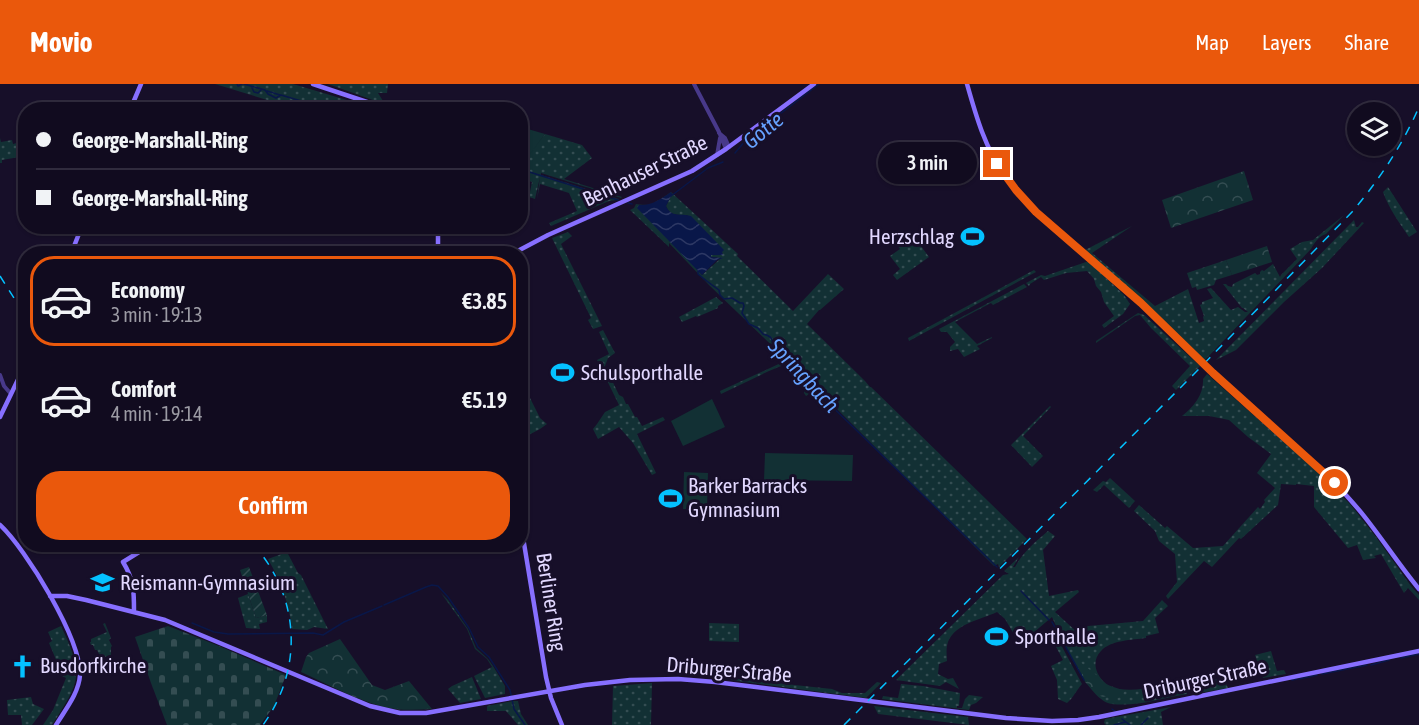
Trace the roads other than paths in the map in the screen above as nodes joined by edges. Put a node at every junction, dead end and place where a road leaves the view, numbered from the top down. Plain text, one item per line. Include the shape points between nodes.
1 (141, 84) edge
2 (313, 84) edge
3 (694, 84) edge
4 (814, 84) edge
5 (966, 84) edge
6 (133, 102) edge
7 (367, 102) edge
8 (722, 138) junction
9 (739, 139) junction
10 (728, 148) junction
11 (717, 156) junction
12 (527, 246) edge
13 (0, 375) edge
14 (18, 380) edge
15 (11, 394) junction
16 (0, 417) edge
17 (0, 525) edge
18 (18, 546) edge
19 (22, 552) edge
20 (139, 552) edge
21 (527, 552) edge
22 (1419, 589) edge
23 (50, 596) junction
24 (67, 596) junction
25 (57, 608) junction
26 (134, 611) junction
27 (1419, 651) edge
28 (549, 691) junction
29 (56, 725) edge
30 (562, 725) edge

1 - 6 main road
2 - 7 main road
3 - 8 street
4 - 9 main road, Benhauser Straße
5 - 22 main road via 983,138 1005,176 1036,212 1141,303 1344,492
8 - 9 street
8 - 10 street
8 - 11 street
9 - 10 main road, Benhauser Straße
10 - 11 main road, Benhauser Straße
11 - 12 main road, Benhauser Straße via 682,176
13 - 15 street
14 - 15 main road
15 - 16 main road
17 - 18 main road
19 - 23 main road
20 - 26 main road via 123,562 134,591
21 - 28 main road, Berliner Ring
23 - 24 main road, Driburger Straße
23 - 25 main road
24 - 25 main road via 58,602
24 - 26 main road, Driburger Straße
25 - 29 main road via 76,651 80,676 76,692
26 - 28 main road, Driburger Straße via 174,623 380,709 426,713
27 - 28 main road, Driburger Straße via 1077,720 1032,721 678,679 630,680
28 - 30 main road, Berliner Ring

